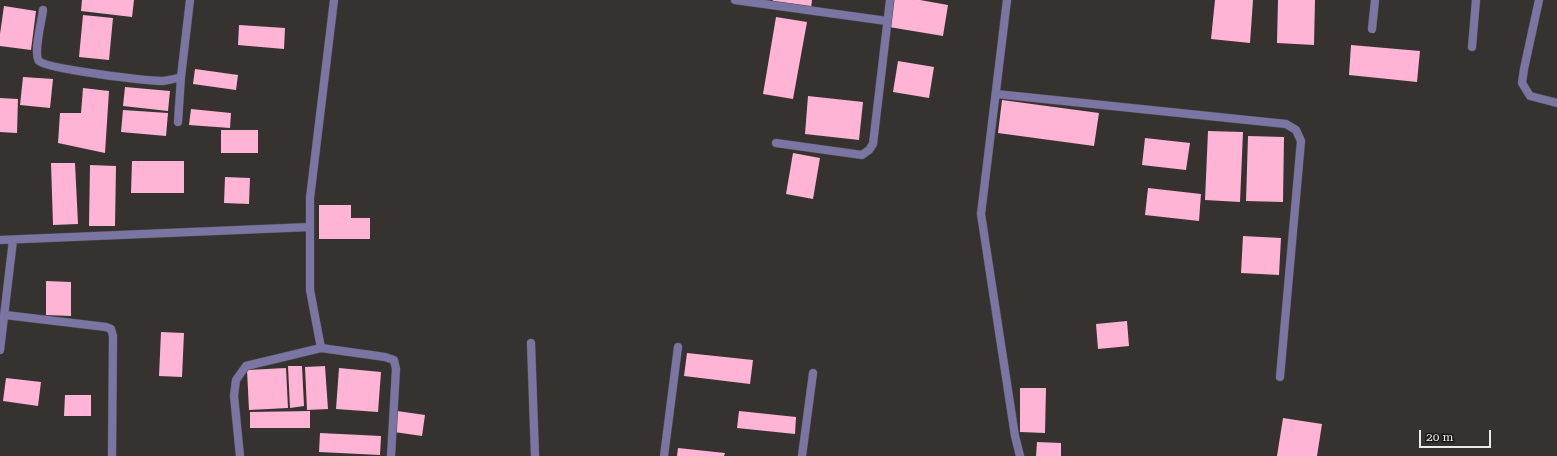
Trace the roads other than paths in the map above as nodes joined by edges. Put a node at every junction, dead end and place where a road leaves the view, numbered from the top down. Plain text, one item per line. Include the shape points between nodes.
1 (190, 0) edge
2 (334, 0) edge
3 (735, 0) edge
4 (890, 0) edge
5 (1007, 0) edge
6 (1375, 0) edge
7 (1476, 0) edge
8 (1539, 0) edge
9 (43, 10) dead end
10 (887, 21) junction
11 (1372, 29) dead end
12 (1472, 47) dead end
13 (181, 77) junction
14 (996, 94) junction
15 (1557, 103) edge
16 (178, 122) dead end
17 (776, 143) dead end
18 (310, 227) junction
19 (0, 240) edge
20 (13, 240) junction
21 (5, 315) junction
22 (531, 343) dead end
23 (678, 347) dead end
24 (321, 348) junction
25 (0, 350) edge
26 (813, 373) dead end
27 (1280, 377) dead end
28 (112, 456) edge
29 (240, 456) edge
30 (391, 456) edge
31 (536, 456) edge
32 (664, 456) edge
33 (802, 456) edge
34 (1020, 456) edge

1 - 13 street
2 - 18 street via 310,198
3 - 10 street
4 - 10 street
5 - 14 street
6 - 11 street
7 - 12 street
8 - 15 street via 1522,83 1530,96
9 - 13 street via 36,52 38,60 43,64 163,81
10 - 17 street via 873,144 870,150 862,155
13 - 16 street
14 - 27 street via 1286,124 1296,130 1301,141
14 - 34 street via 981,214
18 - 20 street
18 - 24 street via 310,290
19 - 20 street
20 - 21 street
21 - 25 street
21 - 28 street via 110,329 113,336
22 - 31 street
23 - 32 street
24 - 29 street via 246,366 236,380 234,396
24 - 30 street via 394,360 396,369
26 - 33 street

